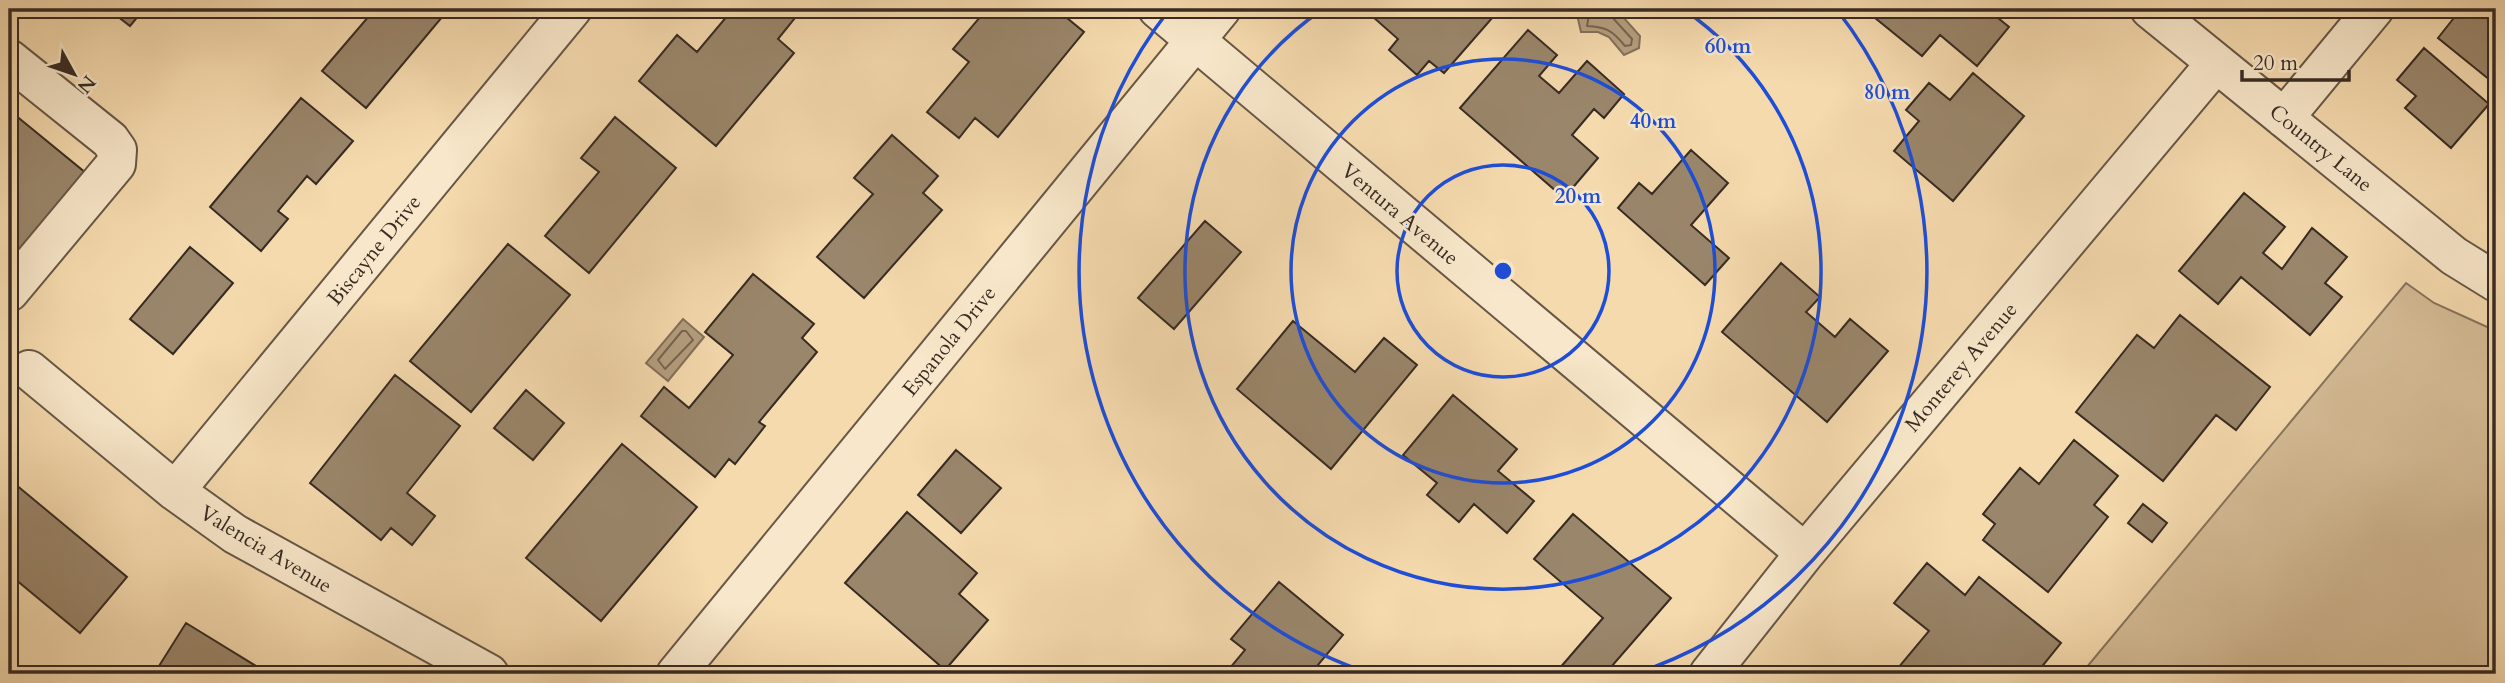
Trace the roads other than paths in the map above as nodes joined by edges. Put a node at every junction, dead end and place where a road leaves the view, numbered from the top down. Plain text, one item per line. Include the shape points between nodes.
1 (572, 9) edge
2 (1158, 9) edge
3 (1221, 9) edge
4 (2150, 9) edge
5 (2374, 9) edge
6 (1195, 41) junction
7 (9, 59) edge
8 (2217, 63) junction
9 (2284, 118) junction
10 (2496, 282) edge
11 (9, 292) edge
12 (29, 370) dead end
13 (175, 491) junction
14 (1805, 553) junction
15 (489, 674) edge
16 (676, 674) edge
17 (1709, 674) edge

1 - 13 street, Biscayne Drive
2 - 6 street, Ventura Avenue
3 - 6 street, Espanola Drive
4 - 8 street, Country Lane
5 - 9 street
6 - 14 street, Ventura Avenue
6 - 16 street, Espanola Drive
7 - 11 street via 117,150 116,164
8 - 9 street, Country Lane
8 - 14 street, Monterey Avenue
9 - 10 street, Country Lane via 2454,256
12 - 13 street, Valencia Avenue
13 - 15 street, Valencia Avenue via 235,534
14 - 17 street, Monterey Avenue

